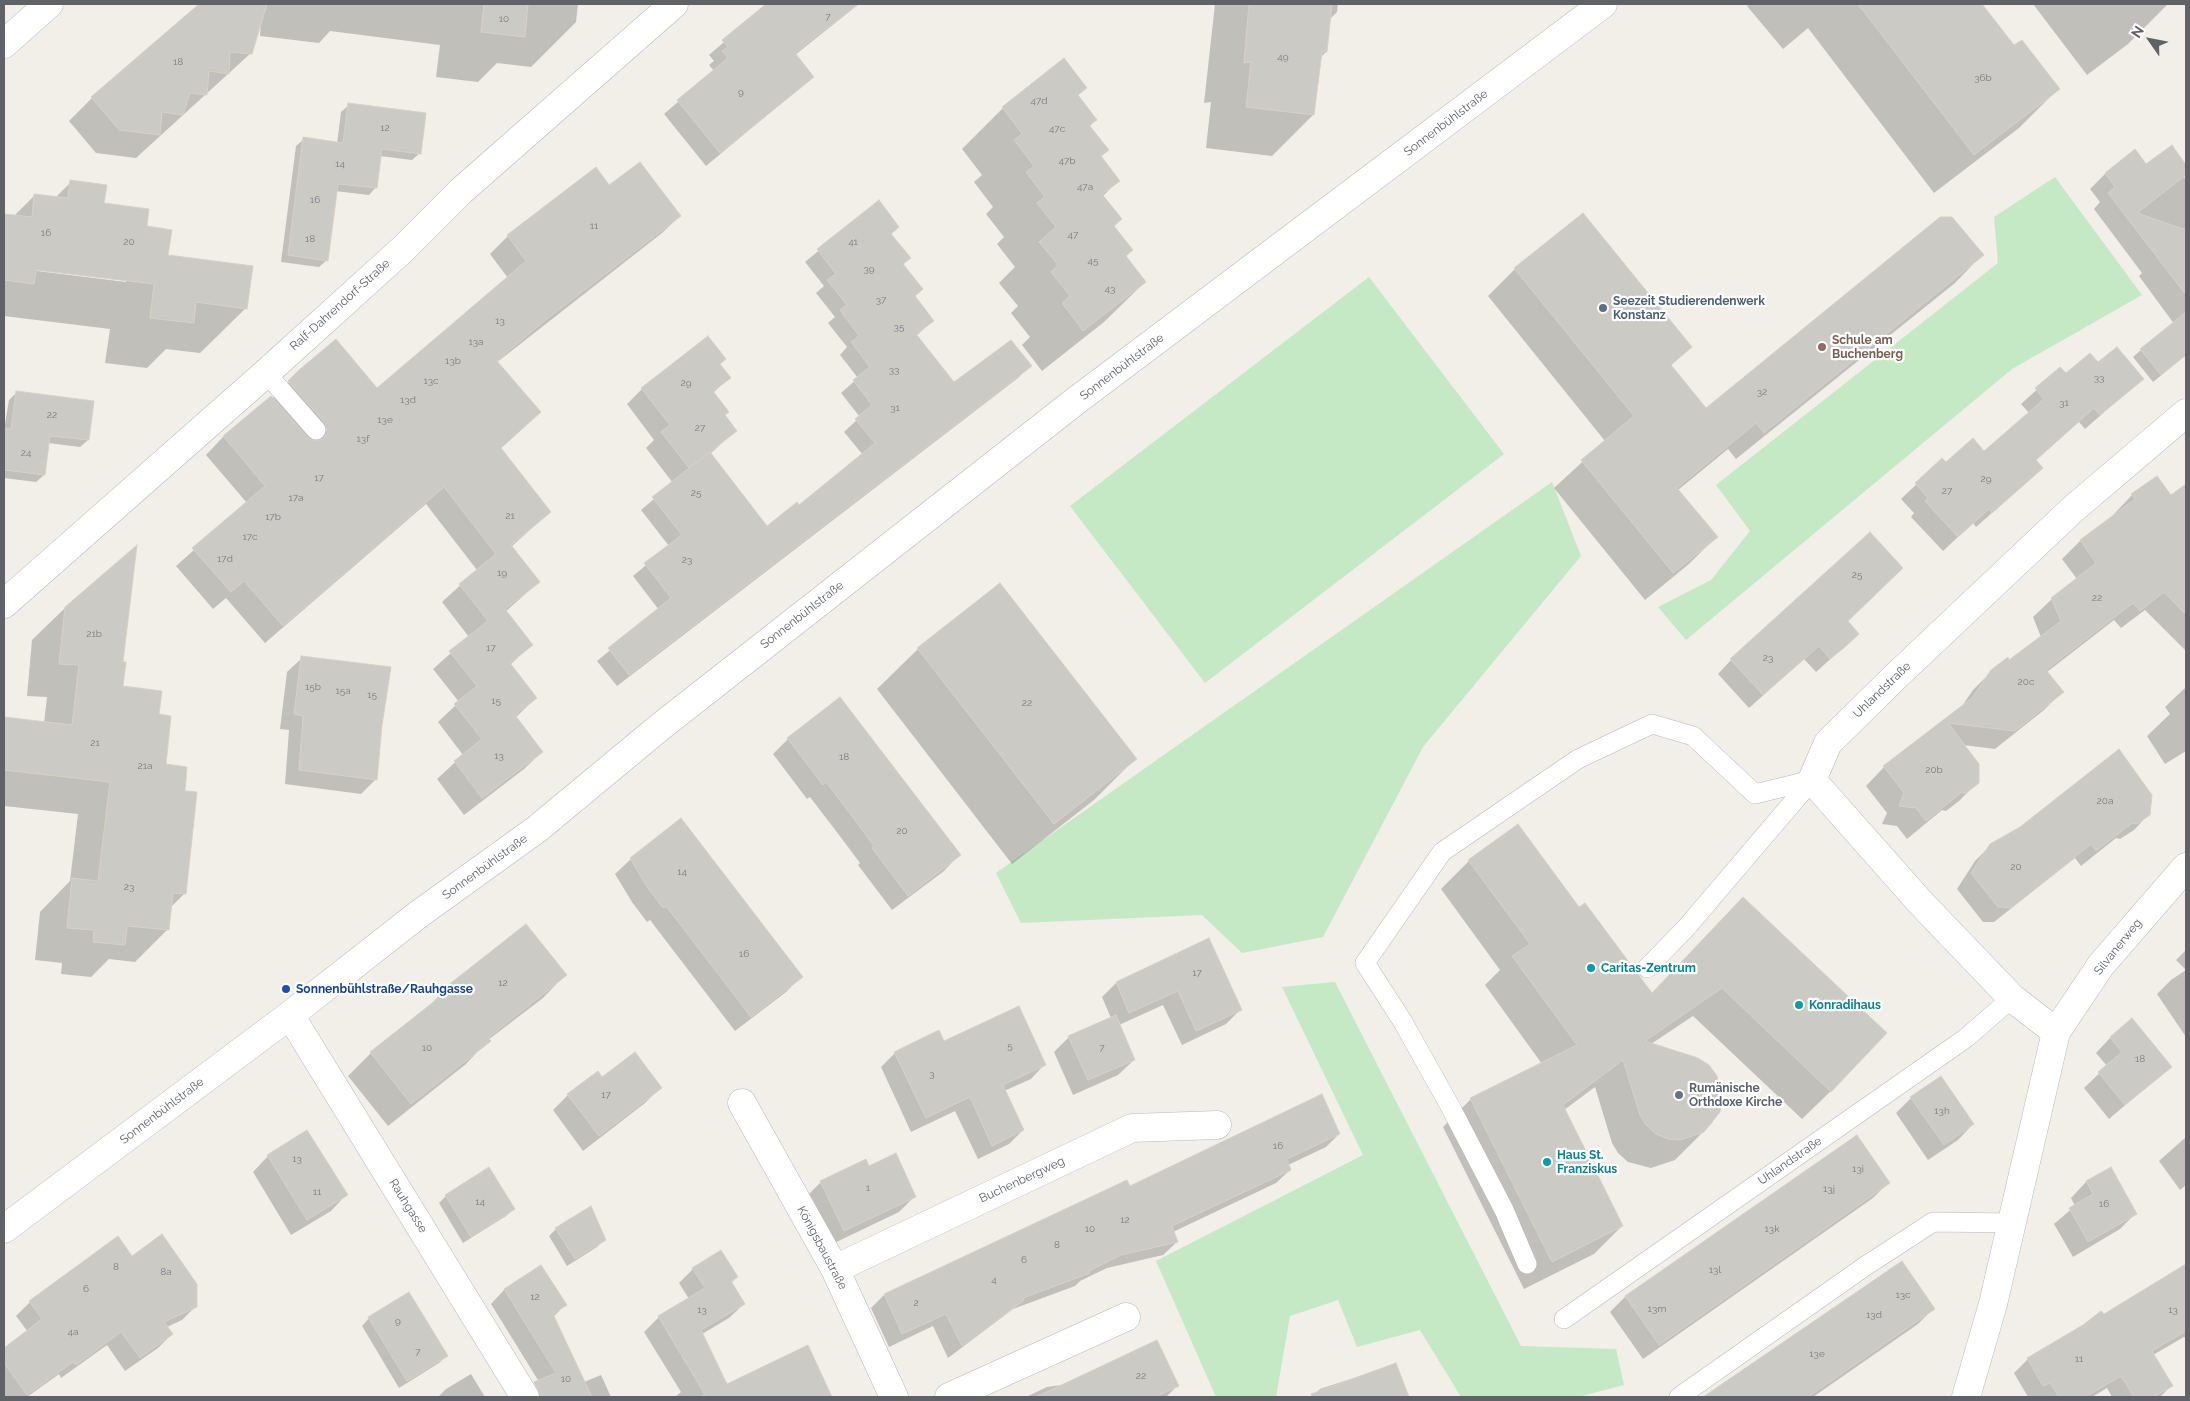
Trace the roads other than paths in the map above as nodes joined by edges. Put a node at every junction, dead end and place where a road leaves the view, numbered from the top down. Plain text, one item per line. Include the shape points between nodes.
1 (49, 4) edge
2 (674, 4) edge
3 (1603, 4) edge
4 (4, 44) edge
5 (266, 372) junction
6 (2186, 413) edge
7 (316, 430) dead end
8 (4, 604) edge
9 (1812, 780) junction
10 (2186, 867) edge
11 (1647, 968) dead end
12 (2012, 998) junction
13 (290, 1015) junction
14 (2056, 1032) junction
15 (742, 1103) dead end
16 (1217, 1125) dead end
17 (2012, 1223) junction
18 (4, 1229) edge
19 (1526, 1264) dead end
20 (835, 1269) junction
21 (1126, 1317) dead end
22 (1564, 1319) dead end
23 (525, 1397) edge
24 (894, 1397) edge
25 (949, 1397) edge
26 (1679, 1397) edge
27 (1966, 1397) edge

1 - 4 street
2 - 5 street, Ralf-Dahrendorf-Straße via 461,191 403,249
3 - 13 street, Sonnenbühlstraße via 1074,403 660,727 537,829 419,914
5 - 7 lane
5 - 8 street, Ralf-Dahrendorf-Straße
6 - 9 street, Uhlandstraße via 2073,508 1895,676 1828,743
9 - 11 lane via 1686,928
9 - 12 street via 1920,902
9 - 19 lane via 1755,794 1693,736 1652,724 1578,759 1442,852 1365,963 1403,1022 1451,1108 1504,1210
10 - 14 street, Silvanerweg via 2101,966
12 - 14 street
12 - 22 lane, Uhlandstraße via 1966,1038
13 - 18 street, Sonnenbühlstraße
13 - 23 street, Rauhgasse
14 - 17 street
15 - 20 street, Königsbaustraße
16 - 20 street, Buchenbergweg via 1132,1128
17 - 26 lane via 1933,1222 1864,1266
17 - 27 street
20 - 24 street, Königsbaustraße
21 - 25 street

